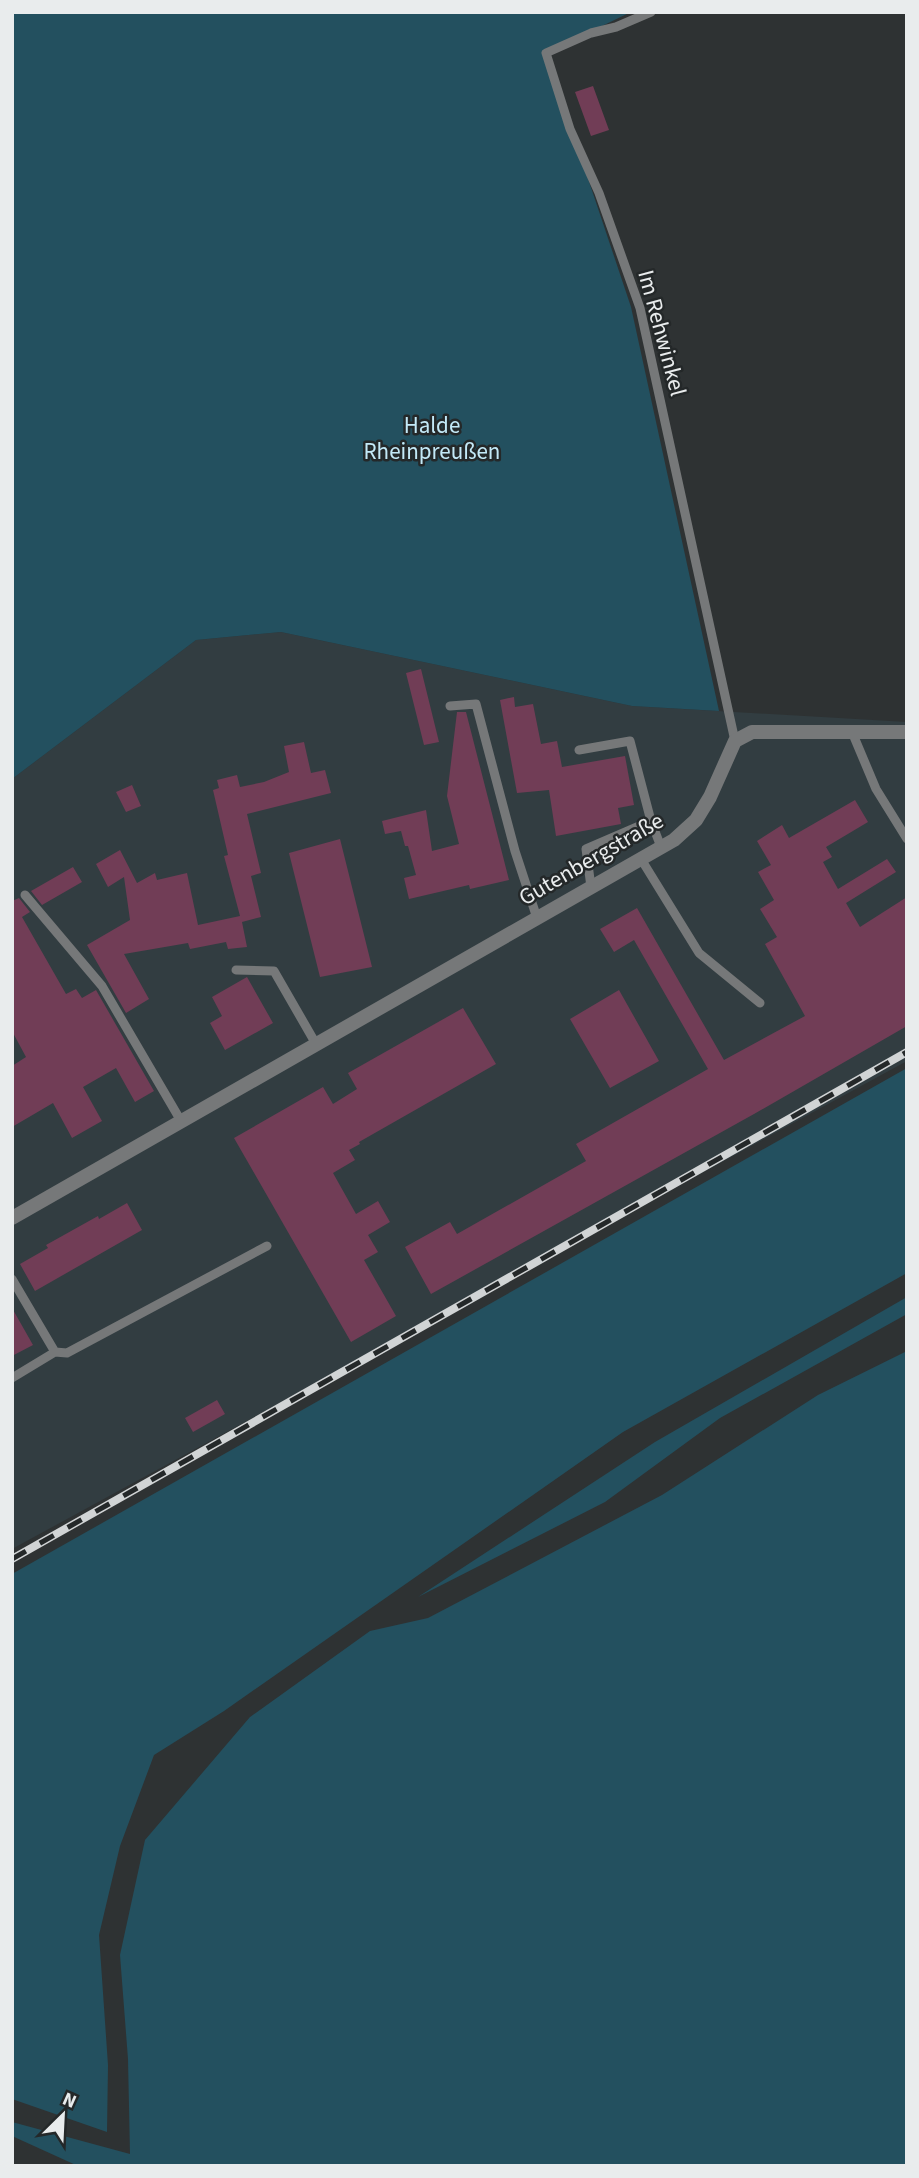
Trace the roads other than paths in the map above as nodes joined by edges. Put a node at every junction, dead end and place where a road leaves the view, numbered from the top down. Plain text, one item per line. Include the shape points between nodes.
1 (651, 12) edge
2 (450, 706) dead end
3 (907, 732) edge
4 (852, 733) junction
5 (735, 741) junction
6 (579, 750) dead end
7 (650, 821) junction
8 (907, 839) edge
9 (661, 847) junction
10 (641, 859) junction
11 (591, 887) junction
12 (25, 895) dead end
13 (537, 918) junction
14 (236, 970) dead end
15 (760, 1003) dead end
16 (316, 1044) junction
17 (181, 1121) junction
18 (12, 1218) edge
19 (267, 1246) dead end
20 (12, 1279) edge
21 (55, 1352) junction
22 (12, 1378) edge

1 - 5 lane, Im Rehwinkel via 546,53 570,129 599,193 640,308
2 - 13 lane via 476,704
3 - 4 street
4 - 5 street via 752,732
4 - 8 lane via 876,789
5 - 9 street, Gutenbergstraße via 696,820
6 - 7 lane via 630,741
7 - 9 lane
7 - 11 lane via 586,849
9 - 10 street, Gutenbergstraße
10 - 11 street, Gutenbergstraße
10 - 15 lane via 699,953
11 - 13 street, Gutenbergstraße
12 - 17 lane via 102,986
13 - 16 street, Gutenbergstraße
14 - 16 lane via 274,971
16 - 17 street, Gutenbergstraße
17 - 18 street, Gutenbergstraße
19 - 21 lane via 64,1354
20 - 21 lane
21 - 22 lane

